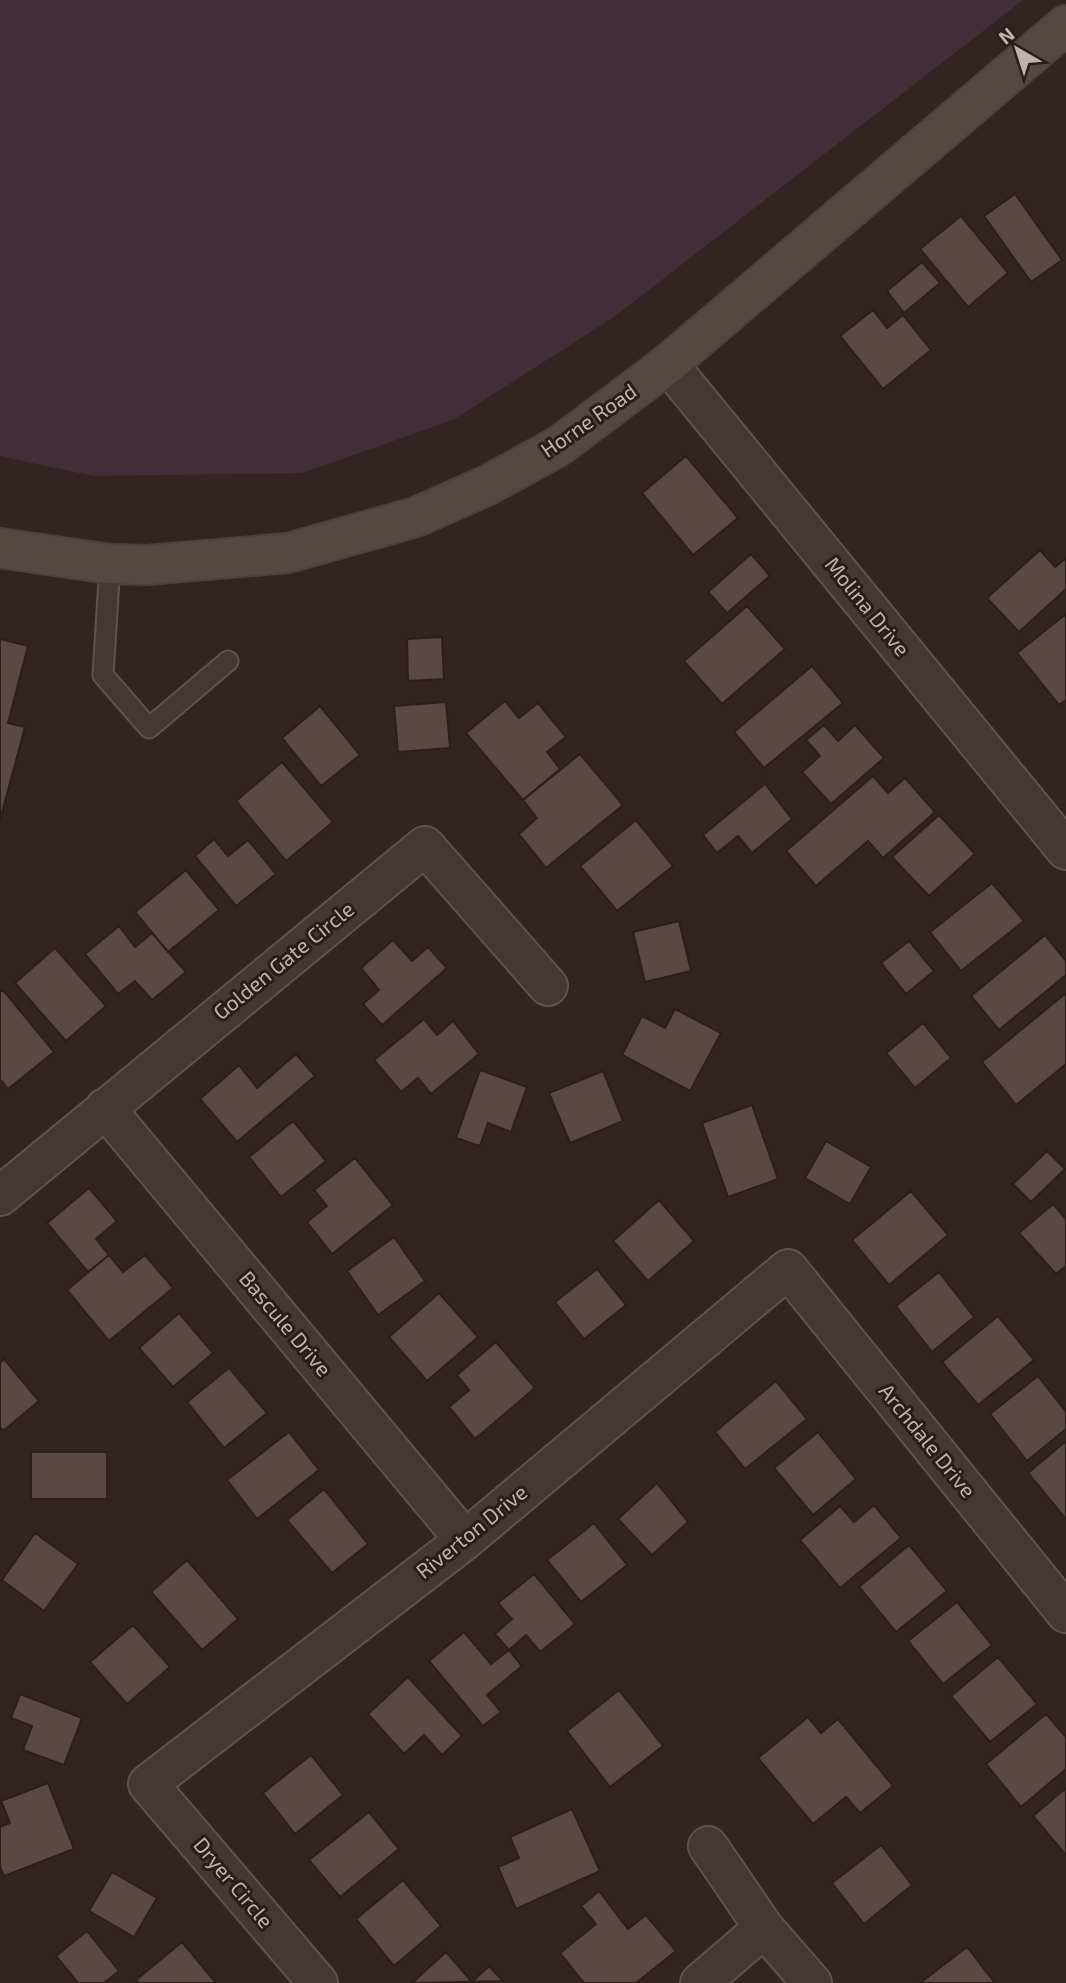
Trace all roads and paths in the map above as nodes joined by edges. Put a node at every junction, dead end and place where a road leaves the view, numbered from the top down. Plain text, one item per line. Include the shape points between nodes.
1 (1066, 25) edge
2 (668, 364) junction
3 (0, 548) edge
4 (110, 564) junction
5 (228, 661) dead end
6 (1066, 850) edge
7 (548, 986) dead end
8 (105, 1108) junction
9 (0, 1196) edge
10 (788, 1269) joint
11 (465, 1539) junction
12 (1066, 1613) edge
13 (148, 1784) joint
14 (708, 1846) dead end
15 (764, 1928) junction
16 (318, 1983) edge
17 (700, 1983) edge
18 (812, 1983) edge

1 - 2 main road, Horne Road
2 - 4 main road, Horne Road via 559,446 416,517 288,553
2 - 6 street, Molina Drive
3 - 4 main road, Horne Road
4 - 5 lane via 103,675 149,728
7 - 8 street, Golden Gate Circle via 425,846
8 - 9 street, Golden Gate Circle
8 - 11 street, Bascule Drive
10 - 11 street, Riverton Drive
10 - 12 street, Archdale Drive
11 - 13 street, Riverton Drive
13 - 16 street, Dryer Circle
14 - 15 street
15 - 17 street
15 - 18 street

